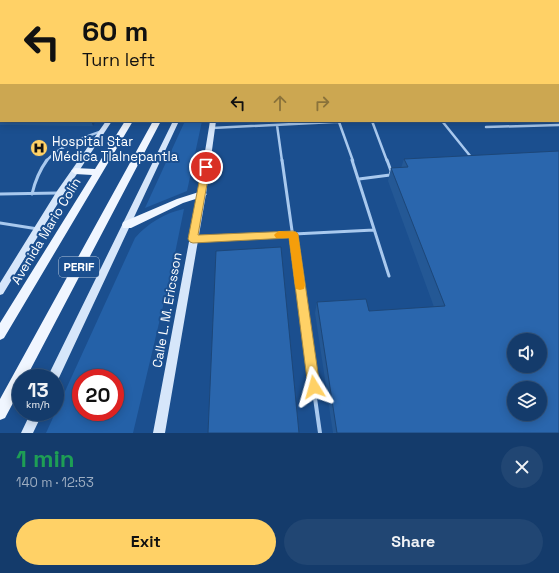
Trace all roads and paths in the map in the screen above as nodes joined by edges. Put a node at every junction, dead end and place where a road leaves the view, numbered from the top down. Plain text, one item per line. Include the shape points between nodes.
1 (0, 0) edge
2 (34, 0) edge
3 (108, 122) edge
4 (128, 122) edge
5 (156, 122) edge
6 (176, 122) edge
7 (339, 122) edge
8 (372, 122) edge
9 (443, 122) edge
10 (213, 124) edge
11 (278, 125) junction
12 (559, 125) edge
13 (486, 127) dead end
14 (102, 131) junction
15 (473, 159) edge
16 (75, 171) junction
17 (98, 172) junction
18 (359, 178) junction
19 (60, 193) junction
20 (0, 194) edge
21 (32, 194) junction
22 (202, 194) junction
23 (0, 223) edge
24 (127, 225) junction
25 (39, 230) junction
26 (374, 230) junction
27 (293, 234) junction
28 (193, 239) junction
29 (389, 276) dead end
30 (0, 291) edge
31 (0, 334) edge
32 (57, 369) edge
33 (0, 413) edge
34 (32, 421) edge
35 (26, 433) edge
36 (159, 433) edge
37 (320, 433) edge

1 - 2 lane
3 - 14 main road, Avenida Mario Colín
4 - 17 main road, Avenida Mario Colín / PERIF
5 - 33 main road, PERIF
6 - 24 main road
7 - 11 lane
7 - 18 lane
8 - 18 lane via 391,171 390,175 385,177
9 - 15 lane
10 - 11 lane
10 - 22 main road, Calle L. M. Ericsson
11 - 27 lane
12 - 13 lane
14 - 16 main road, Avenida Mario Colín
14 - 21 lane via 76,139 56,151 41,168
16 - 17 main road
16 - 19 main road, Avenida Mario Colín
17 - 31 main road, Avenida Mario Colín / PERIF
18 - 26 lane
19 - 21 lane
19 - 25 main road, Avenida Mario Colín
20 - 21 lane
22 - 24 main road
22 - 28 main road, Calle L. M. Ericsson
23 - 25 lane
24 - 32 main road
25 - 30 main road, Avenida Mario Colín
26 - 27 lane
26 - 29 lane
27 - 28 lane
27 - 37 lane
28 - 36 main road, Calle L. M. Ericsson
34 - 35 main road

